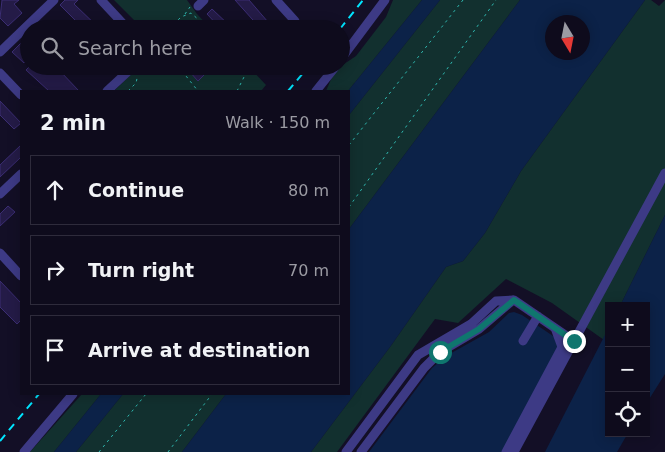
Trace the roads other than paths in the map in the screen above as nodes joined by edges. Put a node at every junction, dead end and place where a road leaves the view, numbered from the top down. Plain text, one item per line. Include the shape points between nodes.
1 (54, 0) edge
2 (101, 0) edge
3 (276, 0) edge
4 (385, 0) edge
5 (33, 20) edge
6 (120, 20) edge
7 (294, 20) edge
8 (20, 33) edge
9 (350, 47) edge
10 (0, 52) edge
11 (0, 73) edge
12 (124, 75) edge
13 (329, 75) edge
14 (108, 90) edge
15 (317, 90) edge
16 (20, 94) edge
17 (665, 173) edge
18 (20, 175) edge
19 (0, 194) edge
20 (0, 253) edge
21 (20, 275) edge
22 (514, 300) junction
23 (538, 316) junction
24 (555, 328) junction
25 (522, 341) dead end
26 (574, 341) junction
27 (72, 395) edge
28 (523, 399) dead end
29 (532, 404) junction
30 (24, 452) edge
31 (346, 452) edge
32 (361, 452) edge
33 (506, 452) edge
34 (514, 452) edge

1 - 5 street
2 - 6 street
3 - 7 street
4 - 9 street
8 - 10 street
11 - 16 street
12 - 14 street
13 - 15 street
17 - 26 street
18 - 19 street
20 - 21 street
22 - 23 street
22 - 31 street via 496,301 470,324 418,355
22 - 32 street via 479,329 440,352 424,368
23 - 24 street
23 - 25 street
24 - 26 street
24 - 29 street via 562,347
26 - 34 street
27 - 30 street
28 - 29 street
29 - 33 street

